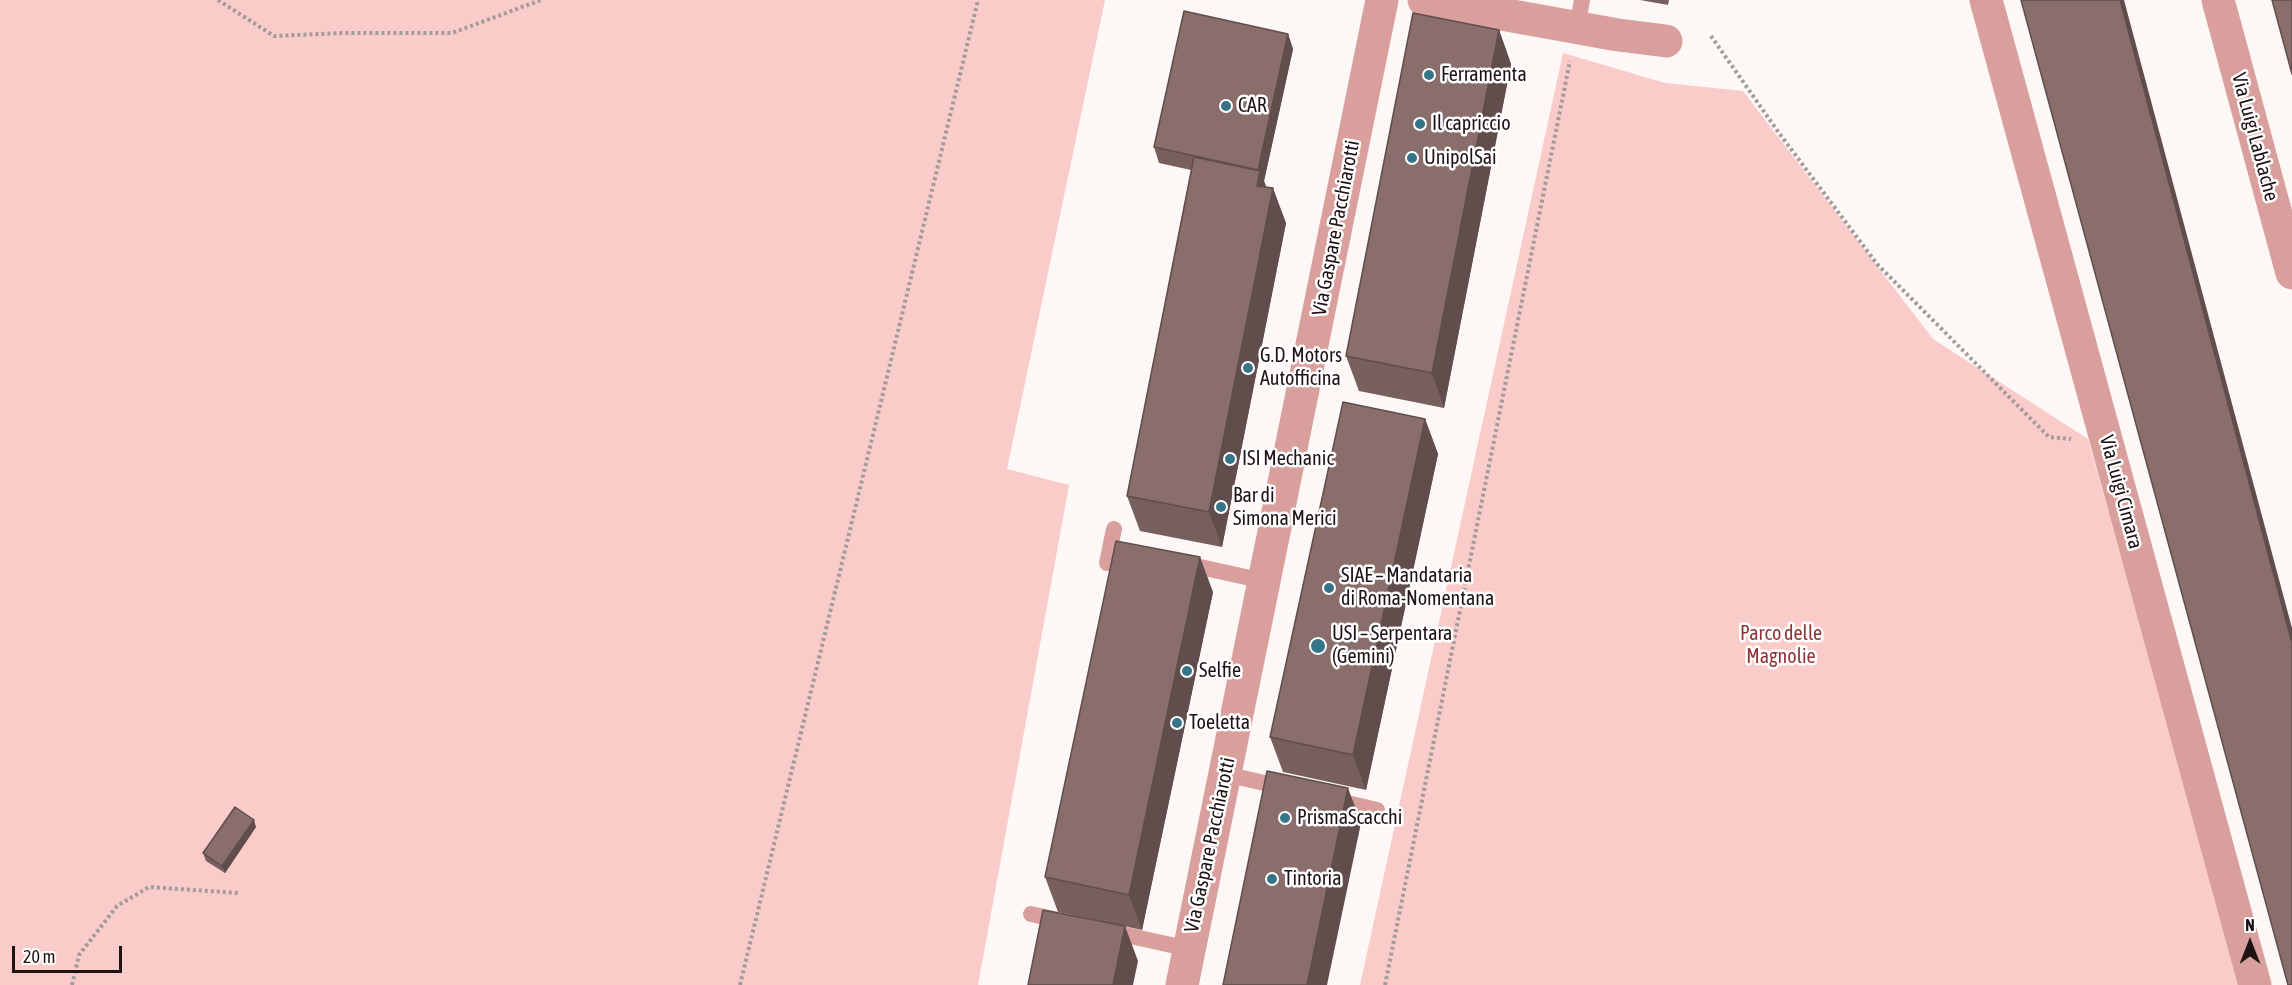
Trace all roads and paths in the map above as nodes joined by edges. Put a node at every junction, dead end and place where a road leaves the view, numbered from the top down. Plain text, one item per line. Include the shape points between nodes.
1 (218, 0) edge
2 (541, 0) edge
3 (978, 0) edge
4 (1382, 0) edge
5 (1424, 0) edge
6 (1986, 0) edge
7 (2218, 0) edge
8 (1579, 14) edge
9 (1712, 36) dead end
10 (1666, 41) dead end
11 (2292, 273) edge
12 (2104, 431) junction
13 (1114, 530) dead end
14 (1167, 559) edge
15 (1107, 563) dead end
16 (1264, 581) junction
17 (1225, 774) junction
18 (1301, 792) edge
19 (1323, 797) edge
20 (1377, 810) dead end
21 (238, 893) dead end
22 (1031, 914) dead end
23 (1074, 924) edge
24 (1096, 928) edge
25 (1189, 949) junction
26 (72, 985) edge
27 (740, 985) edge
28 (1182, 985) edge
29 (1385, 985) edge
30 (2256, 985) edge

1 - 2 path via 273,36 452,33
3 - 27 path
4 - 16 street, Via Gaspare Pacchiarotti
5 - 8 street
6 - 12 street, Via Luigi Cimara
7 - 11 street, Via Luigi Lablache
8 - 10 street
8 - 29 path
9 - 12 path via 1779,134 1877,264 1941,330 2049,437 2082,440
12 - 30 street, Via Luigi Cimara
13 - 15 lane via 1116,548
14 - 16 lane
16 - 17 street, Via Gaspare Pacchiarotti
17 - 18 lane
17 - 25 street, Via Gaspare Pacchiarotti
19 - 20 lane
21 - 26 path via 149,887 117,906 79,955
22 - 23 lane
24 - 25 lane
25 - 28 street, Via Gaspare Pacchiarotti

